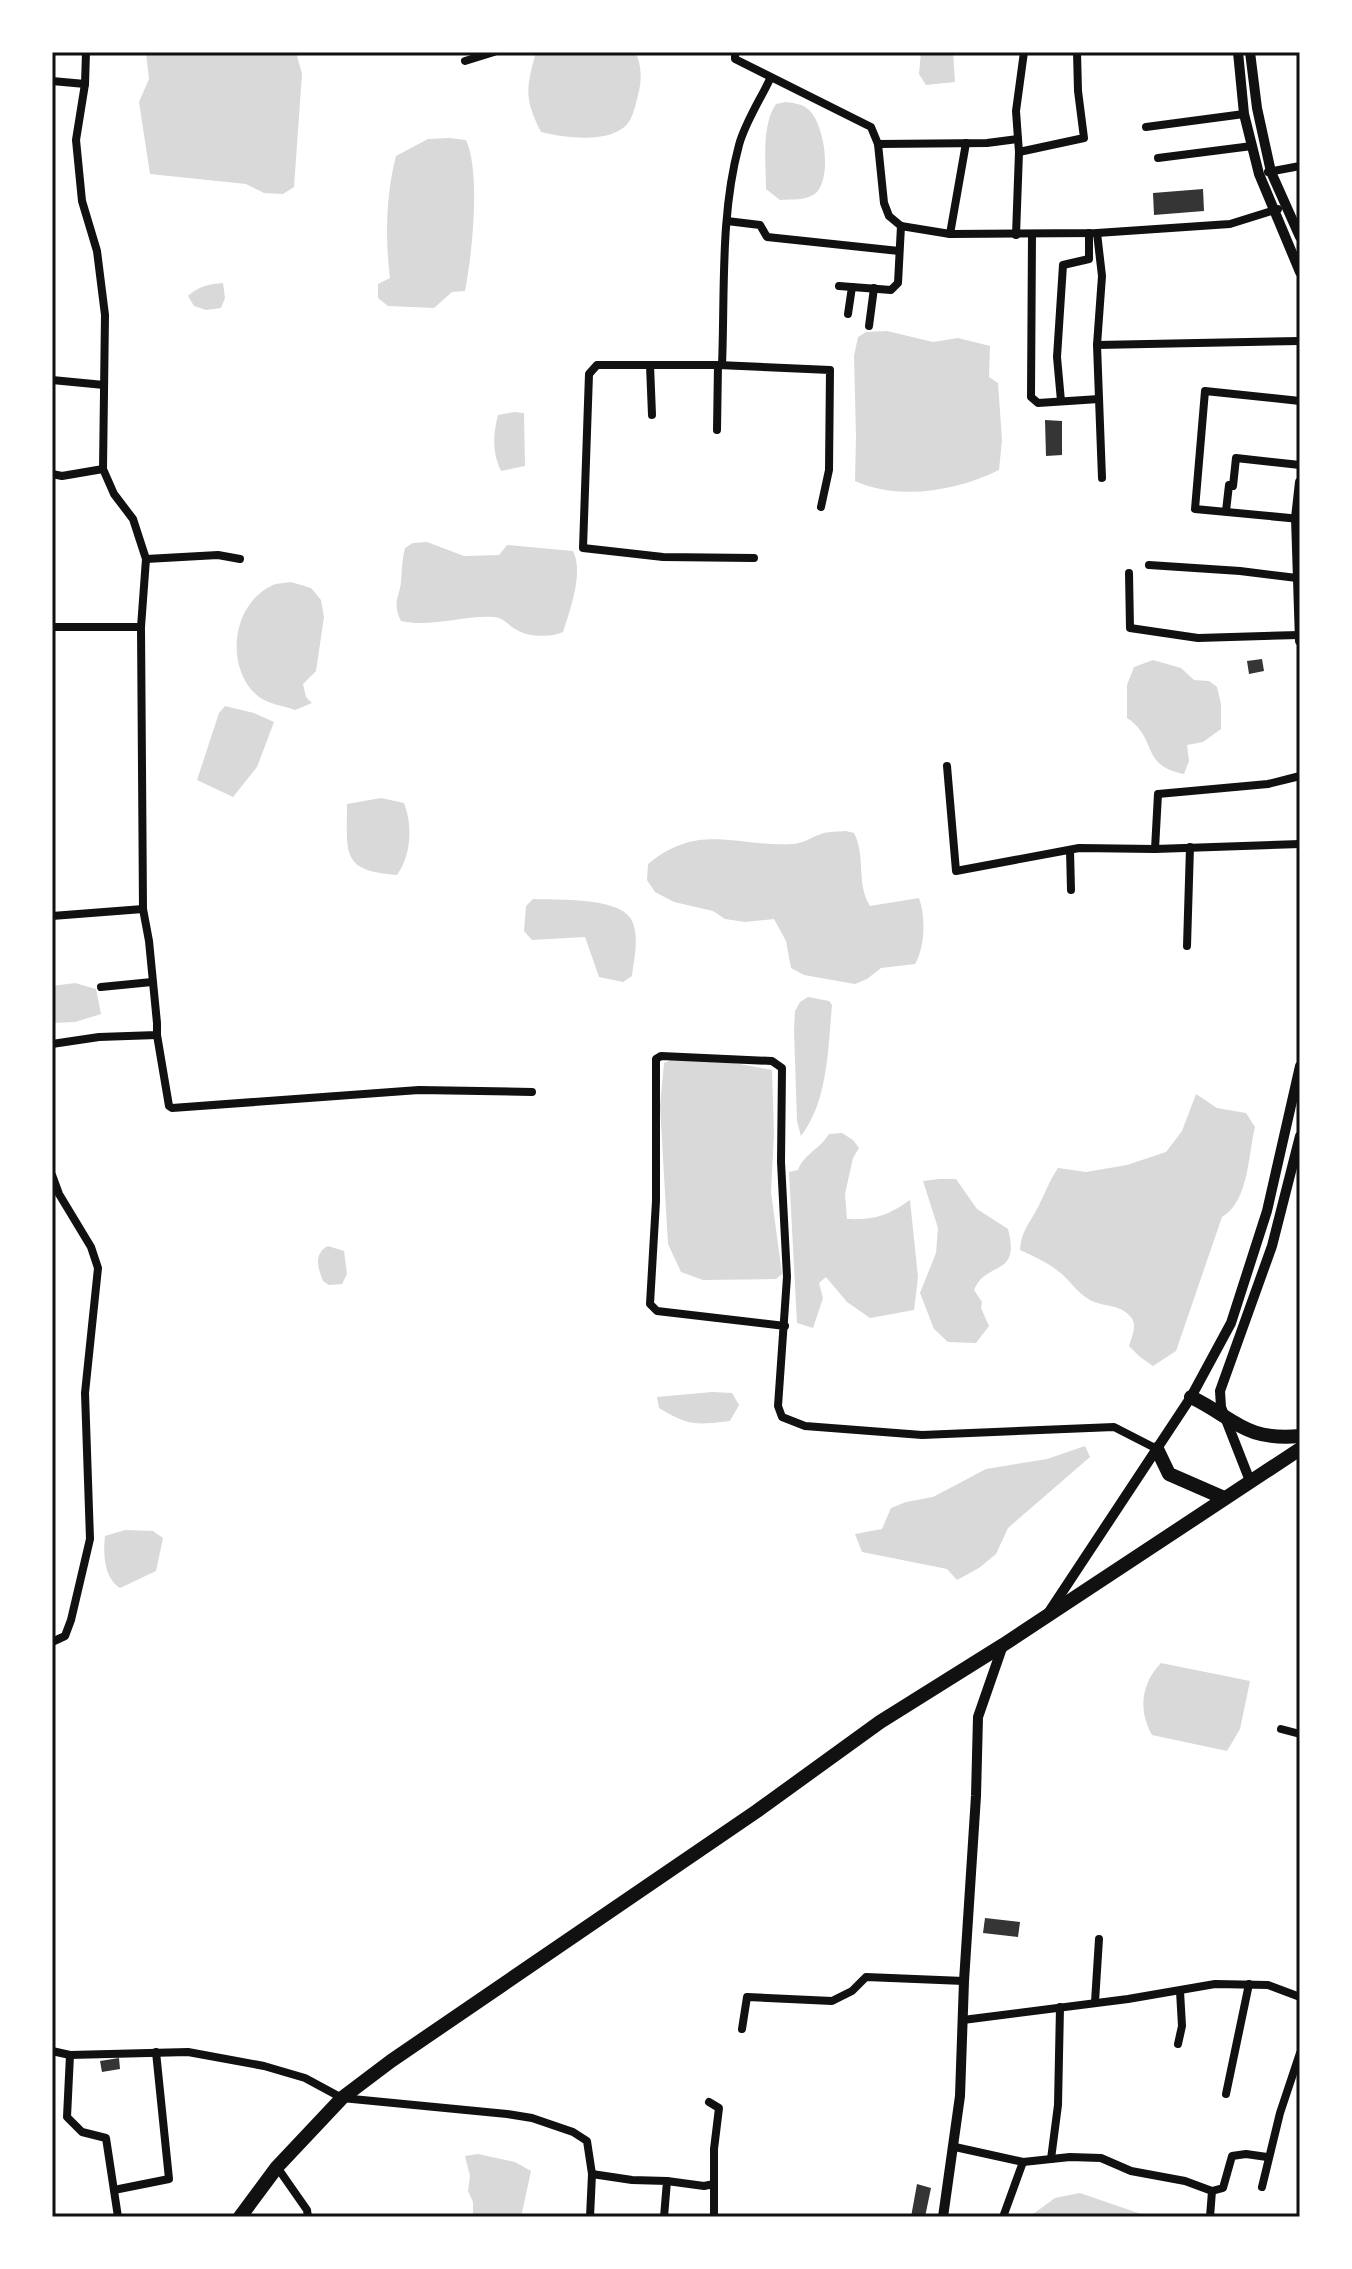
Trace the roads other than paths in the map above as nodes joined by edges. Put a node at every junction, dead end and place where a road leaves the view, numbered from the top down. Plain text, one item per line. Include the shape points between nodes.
1 (86, 52) edge
2 (494, 52) edge
3 (735, 52) edge
4 (1024, 52) edge
5 (1077, 52) edge
6 (1238, 52) edge
7 (1250, 52) edge
8 (465, 61) dead end
9 (770, 79) junction
10 (52, 81) edge
11 (85, 84) junction
12 (1244, 114) junction
13 (1146, 127) dead end
14 (1018, 139) junction
15 (966, 143) junction
16 (878, 144) junction
17 (1252, 146) junction
18 (1019, 152) junction
19 (1158, 158) dead end
20 (1300, 166) edge
21 (1271, 172) junction
22 (1259, 174) junction
23 (1286, 205) junction
24 (1273, 211) junction
25 (727, 221) junction
26 (901, 226) junction
27 (1093, 233) junction
28 (950, 234) junction
29 (1032, 234) junction
30 (1016, 235) junction
31 (1300, 237) edge
32 (899, 251) junction
33 (1300, 272) edge
34 (839, 286) dead end
35 (852, 287) junction
36 (874, 288) junction
37 (848, 314) dead end
38 (869, 326) dead end
39 (1300, 341) edge
40 (1097, 345) junction
41 (650, 365) junction
42 (720, 365) junction
43 (52, 380) edge
44 (104, 385) junction
45 (1099, 399) junction
46 (1061, 401) junction
47 (1300, 401) edge
48 (652, 415) dead end
49 (717, 430) dead end
50 (1300, 465) edge
51 (103, 469) junction
52 (52, 474) edge
53 (1102, 478) dead end
54 (1300, 482) edge
55 (821, 507) dead end
56 (1226, 511) junction
57 (1298, 519) edge
58 (754, 558) dead end
59 (146, 559) junction
60 (240, 559) dead end
61 (1149, 565) dead end
62 (1129, 573) dead end
63 (1297, 578) junction
64 (52, 627) edge
65 (141, 627) junction
66 (1300, 638) edge
67 (947, 766) dead end
68 (1300, 776) edge
69 (1300, 844) edge
70 (1190, 847) junction
71 (1155, 849) junction
72 (1070, 850) junction
73 (1071, 890) dead end
74 (143, 909) junction
75 (52, 916) edge
76 (1187, 946) dead end
77 (152, 982) junction
78 (101, 987) dead end
79 (157, 1035) junction
80 (52, 1044) edge
81 (1300, 1066) edge
82 (532, 1092) dead end
83 (1300, 1136) edge
84 (52, 1175) edge
85 (785, 1326) junction
86 (1191, 1397) junction
87 (1224, 1418) junction
88 (1300, 1436) edge
89 (1157, 1449) junction
90 (1300, 1449) edge
91 (1250, 1481) junction
92 (1224, 1498) junction
93 (1048, 1614) junction
94 (52, 1642) edge
95 (1003, 1645) junction
96 (1281, 1729) dead end
97 (1300, 1734) edge
98 (1099, 1939) dead end
99 (964, 1981) junction
100 (1249, 1984) junction
101 (1180, 1991) junction
102 (1300, 1997) edge
103 (1095, 2002) junction
104 (1060, 2007) junction
105 (963, 2020) junction
106 (742, 2029) dead end
107 (1178, 2044) dead end
108 (52, 2051) edge
109 (156, 2052) junction
110 (1300, 2053) edge
111 (70, 2055) junction
112 (1226, 2094) dead end
113 (342, 2098) junction
114 (709, 2102) dead end
115 (955, 2147) junction
116 (1267, 2157) junction
117 (1051, 2159) junction
118 (1023, 2162) junction
119 (277, 2167) junction
120 (592, 2174) junction
121 (667, 2181) junction
122 (714, 2184) junction
123 (1262, 2187) dead end
124 (114, 2190) junction
125 (1212, 2191) junction
126 (118, 2217) edge
127 (240, 2217) edge
128 (308, 2217) edge
129 (590, 2217) edge
130 (664, 2217) edge
131 (714, 2217) edge
132 (943, 2217) edge
133 (1003, 2217) edge
134 (1210, 2217) edge

1 - 11 street
2 - 8 street
3 - 9 street via 735,59
4 - 14 street
5 - 18 street via 1084,138
6 - 12 street
7 - 21 street
9 - 16 street via 871,127
9 - 25 street via 739,143
10 - 11 street
11 - 44 street via 76,140 82,201 97,251 105,315
12 - 13 street
12 - 17 street
14 - 15 street
14 - 18 street
15 - 16 street
15 - 28 street
16 - 26 street via 884,203
17 - 19 street
17 - 22 street
18 - 30 street
20 - 21 street
21 - 22 street
21 - 23 street
22 - 24 street
23 - 24 street
23 - 31 street
24 - 27 street via 1230,224
24 - 33 street
25 - 32 street via 760,225 767,237
25 - 42 street
26 - 28 street
26 - 32 street
27 - 29 street
27 - 40 street via 1102,276
27 - 46 street via 1088,260 1063,265 1057,357
28 - 30 street
29 - 30 street
29 - 46 street via 1031,397 1038,403
32 - 36 street via 895,288
34 - 35 street
35 - 36 street
35 - 37 street
36 - 38 street
39 - 40 street
40 - 45 street
41 - 42 street
41 - 48 street
41 - 58 street via 597,365 589,374 583,548 663,557
42 - 49 street
42 - 55 street via 830,370 829,470
43 - 44 street
44 - 51 street
45 - 46 street
45 - 53 street
47 - 56 street via 1205,391 1195,509
50 - 56 street via 1236,458
51 - 52 street
51 - 59 street via 133,519
54 - 57 street
56 - 57 street
57 - 63 street
59 - 60 street
59 - 65 street
61 - 63 street
62 - 66 street via 1130,628 1198,638
63 - 66 street
64 - 65 street
65 - 74 street
67 - 72 street via 956,871
68 - 71 street via 1158,794
69 - 70 street
70 - 71 street
70 - 76 street
71 - 72 street
72 - 73 street
74 - 75 street
74 - 77 street
77 - 78 street
77 - 79 street
79 - 80 street
79 - 82 street via 172,1108 419,1090
81 - 86 street via 1267,1211 1240,1295
83 - 87 street via 1272,1246 1220,1391
84 - 94 street via 98,1268 85,1393 90,1539 71,1620 65,1636
85 - 85 street via 782,1068 772,1061 661,1056 656,1059 650,1304 657,1311
85 - 89 street via 778,1406 782,1417 805,1426 922,1435 1114,1427
86 - 87 highway
86 - 89 street
87 - 88 highway via 1252,1433
87 - 91 street
89 - 92 highway via 1169,1474
89 - 93 street
90 - 91 highway
91 - 92 highway
92 - 93 highway
93 - 95 highway
95 - 99 street via 978,1717
95 - 113 highway via 880,1722
96 - 97 street
98 - 103 street
99 - 105 street
99 - 106 street via 866,1977 832,2001 747,1997
100 - 101 street
100 - 102 street
100 - 112 street
101 - 103 street
101 - 107 street
103 - 104 street
104 - 105 street
104 - 117 street
105 - 115 street
108 - 111 street
109 - 111 street
109 - 113 street via 188,2052 264,2066 305,2078
109 - 124 street via 169,2179
110 - 116 street
111 - 124 street via 67,2117 82,2132 106,2138
113 - 119 highway
113 - 120 street via 532,2118 587,2141
114 - 122 street via 719,2108
115 - 118 street
115 - 132 street
116 - 123 street
116 - 125 street via 1232,2156 1223,2188
117 - 118 street
117 - 125 street via 1101,2158
118 - 133 street
119 - 127 highway
119 - 128 street
120 - 121 street
120 - 129 street
121 - 122 street
121 - 130 street
122 - 131 street
124 - 126 street
125 - 134 street

